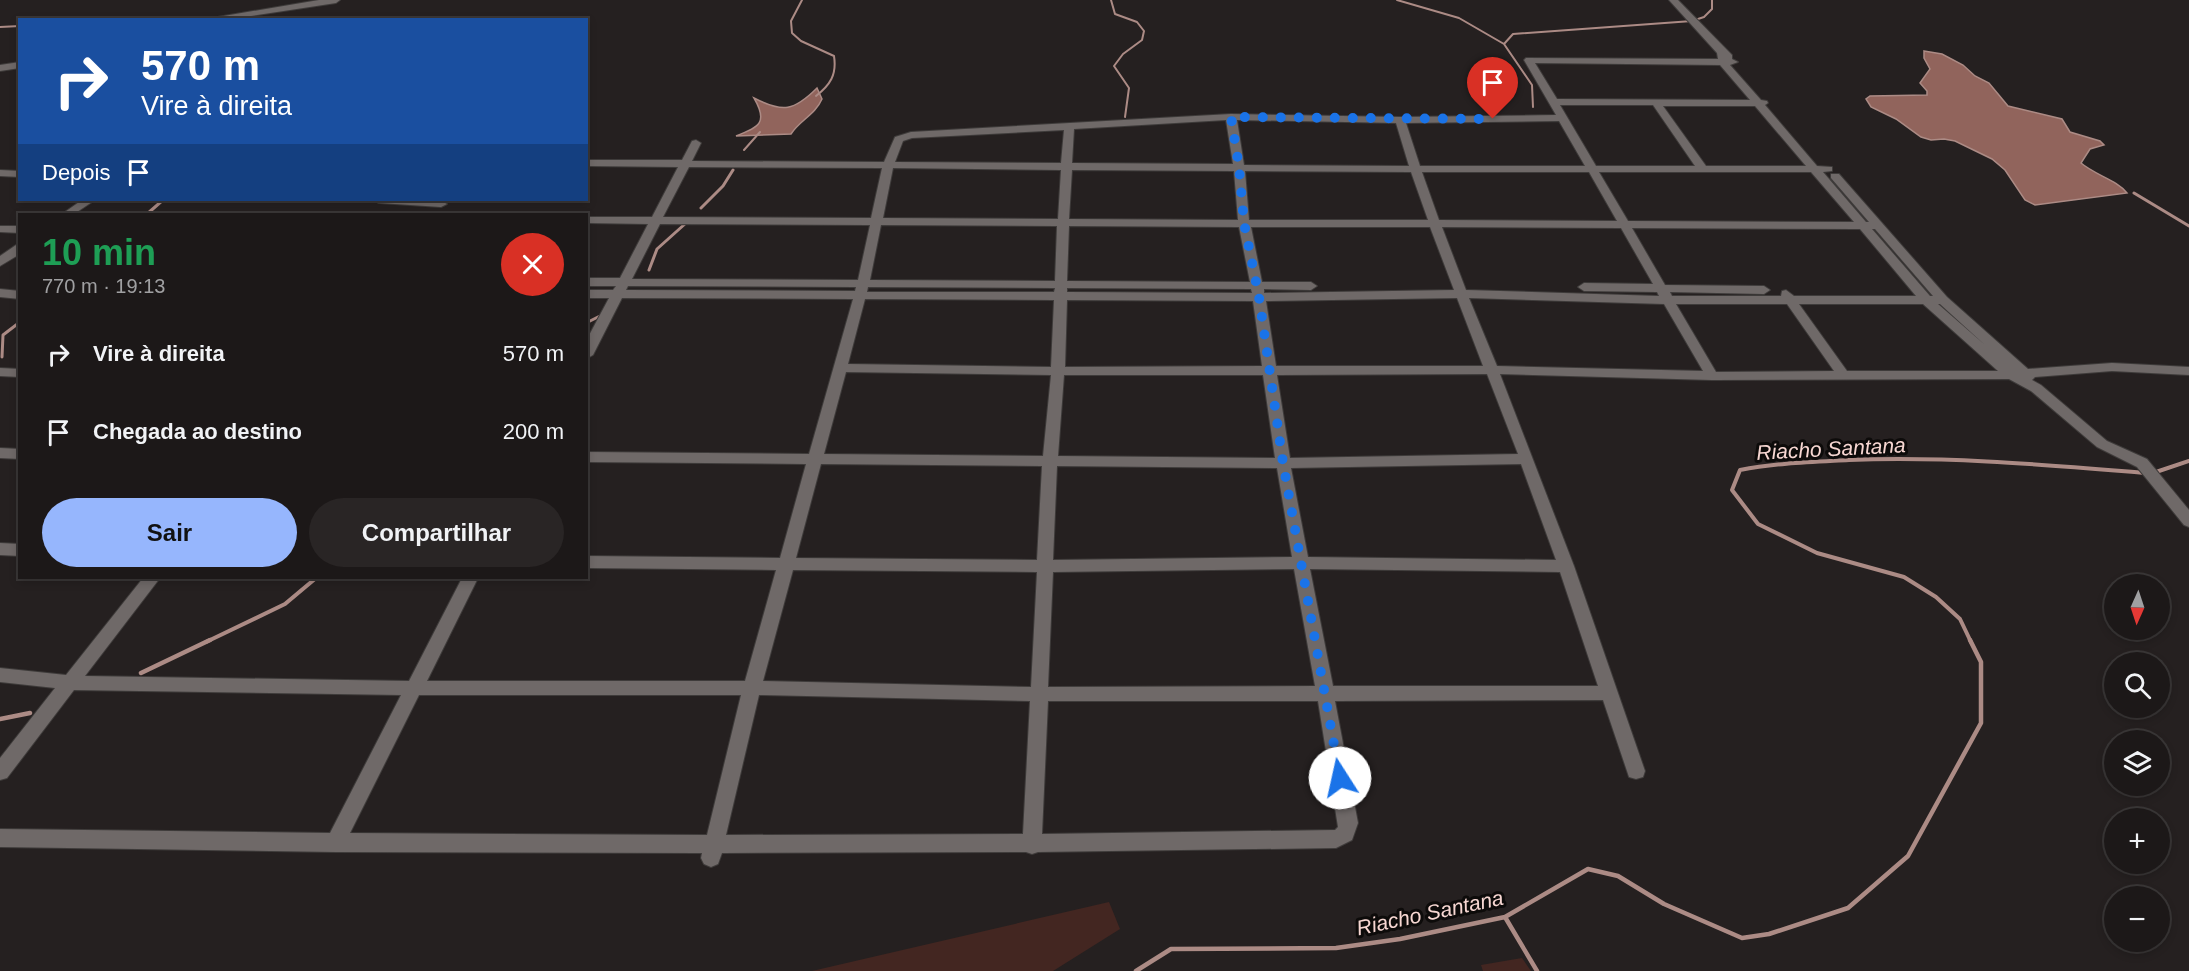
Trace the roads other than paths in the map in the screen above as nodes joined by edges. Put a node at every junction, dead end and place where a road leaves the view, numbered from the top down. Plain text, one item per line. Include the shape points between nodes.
1 (336, 0) edge
2 (1673, 0) edge
3 (217, 18) edge
4 (1722, 57) junction
5 (18, 65) edge
6 (0, 68) edge
7 (1553, 102) junction
8 (1656, 103) junction
9 (1765, 103) junction
10 (1231, 117) junction
11 (1563, 118) junction
12 (1400, 120) junction
13 (1069, 126) junction
14 (696, 143) dead end
15 (588, 163) edge
16 (686, 165) junction
17 (888, 166) junction
18 (1066, 166) junction
19 (1239, 167) junction
20 (1593, 168) junction
21 (1414, 169) junction
22 (1703, 169) junction
23 (1822, 169) junction
24 (0, 173) edge
25 (18, 174) edge
26 (87, 201) edge
27 (410, 201) edge
28 (442, 202) edge
29 (69, 213) edge
30 (588, 220) edge
31 (656, 220) junction
32 (877, 221) junction
33 (1063, 223) junction
34 (1244, 223) junction
35 (1434, 223) junction
36 (1624, 225) junction
37 (1863, 226) junction
38 (1878, 226) junction
39 (0, 229) edge
40 (18, 230) edge
41 (18, 249) edge
42 (0, 262) edge
43 (588, 282) edge
44 (621, 289) junction
45 (1458, 289) junction
46 (861, 290) junction
47 (1061, 291) junction
48 (1258, 292) junction
49 (0, 293) edge
50 (588, 294) edge
51 (1664, 294) junction
52 (18, 295) edge
53 (1787, 295) junction
54 (1931, 296) junction
55 (588, 351) edge
56 (840, 368) junction
57 (1492, 370) junction
58 (2189, 370) edge
59 (1058, 371) junction
60 (1269, 371) junction
61 (0, 372) edge
62 (18, 373) edge
63 (2018, 374) junction
64 (1843, 375) junction
65 (1712, 376) junction
66 (0, 453) edge
67 (18, 454) edge
68 (588, 457) edge
69 (815, 458) junction
70 (1526, 459) junction
71 (1050, 460) junction
72 (1283, 463) junction
73 (2189, 521) edge
74 (0, 549) edge
75 (18, 550) edge
76 (588, 562) edge
77 (1303, 563) junction
78 (788, 564) junction
79 (1046, 566) junction
80 (1566, 566) junction
81 (151, 579) edge
82 (470, 579) edge
83 (0, 675) edge
84 (71, 683) junction
85 (416, 688) junction
86 (752, 688) junction
87 (1609, 693) junction
88 (1039, 694) junction
89 (1325, 695) junction
90 (1636, 771) dead end
91 (0, 772) edge
92 (0, 838) edge
93 (335, 843) junction
94 (1032, 845) junction
95 (713, 850) junction

1 - 3 street
2 - 4 street
4 - 7 street via 1529,60
4 - 9 street
4 - 9 street via 1737,62
5 - 6 street
7 - 8 street
7 - 11 street
8 - 9 street
8 - 22 street
9 - 23 street
10 - 12 street
10 - 13 street
10 - 19 street
11 - 12 street
11 - 20 street
12 - 21 street
13 - 17 street via 903,136
13 - 18 street
14 - 16 street
15 - 16 street
16 - 17 street
16 - 31 street
17 - 18 street
17 - 32 street
18 - 19 street
18 - 33 street
19 - 21 street
19 - 34 street
20 - 21 street
20 - 22 street
20 - 36 street
21 - 35 street
22 - 23 street
23 - 37 street
23 - 38 street
24 - 25 street
26 - 29 street
27 - 28 street
30 - 31 street
31 - 32 street
31 - 44 street
32 - 33 street
32 - 46 street
33 - 34 street
33 - 47 street
34 - 35 street
34 - 48 street
35 - 36 street
35 - 45 street
36 - 37 street
36 - 51 street
37 - 38 street
37 - 54 street
38 - 54 street
39 - 40 street
41 - 42 street
43 - 44 street
44 - 46 street
44 - 50 street
44 - 55 street
45 - 48 street
45 - 51 street
45 - 57 street
46 - 47 street
46 - 56 street
47 - 48 street
47 - 59 street
48 - 60 street
49 - 52 street
51 - 53 street
51 - 65 street
53 - 54 street
53 - 64 street
54 - 63 street
56 - 59 street
56 - 69 street
57 - 60 street
57 - 65 street
57 - 70 street
58 - 63 street via 2112,367
59 - 60 street
59 - 71 street
60 - 72 street
61 - 62 street
63 - 64 street
63 - 73 street via 2102,444 2142,464
64 - 65 street
66 - 67 street
68 - 69 street
69 - 71 street
69 - 78 street
70 - 72 street
70 - 80 street
71 - 72 street
71 - 79 street
72 - 77 street
74 - 75 street
76 - 78 street
77 - 79 street
77 - 80 street
77 - 89 street
78 - 79 street
78 - 86 street
79 - 88 street
80 - 87 street
81 - 84 street
82 - 85 street
83 - 84 street
84 - 85 street
84 - 91 street
85 - 86 street
85 - 93 street
86 - 88 street
86 - 95 street
87 - 89 street
87 - 90 street
88 - 89 street
88 - 94 street
89 - 94 street via 1348,819 1342,837
92 - 93 street
93 - 95 street
94 - 95 street

